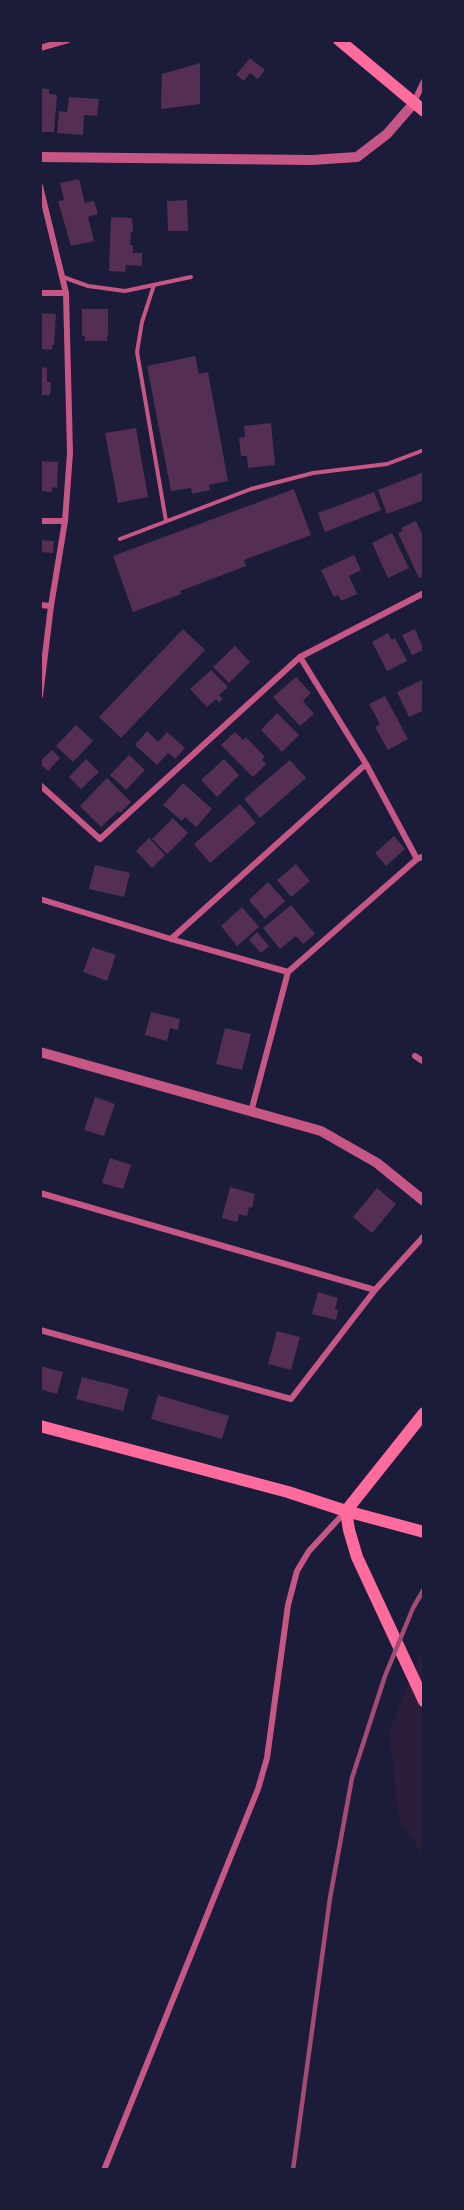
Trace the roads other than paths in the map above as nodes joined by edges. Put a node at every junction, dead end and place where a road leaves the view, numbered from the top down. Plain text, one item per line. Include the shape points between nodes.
1 (68, 40) edge
2 (339, 40) edge
3 (40, 48) edge
4 (423, 81) edge
5 (418, 107) edge
6 (40, 157) edge
7 (40, 186) edge
8 (62, 276) junction
9 (191, 277) dead end
10 (154, 285) junction
11 (40, 293) edge
12 (66, 293) junction
13 (423, 450) edge
14 (40, 521) edge
15 (65, 521) junction
16 (165, 521) junction
17 (120, 539) dead end
18 (423, 593) edge
19 (40, 605) edge
20 (51, 606) junction
21 (300, 657) junction
22 (40, 696) edge
23 (366, 764) junction
24 (40, 785) edge
25 (420, 857) edge
26 (40, 898) edge
27 (171, 939) junction
28 (288, 972) junction
29 (40, 1052) edge
30 (415, 1056) dead end
31 (423, 1062) edge
32 (251, 1112) junction
33 (40, 1193) edge
34 (423, 1201) edge
35 (423, 1236) edge
36 (375, 1290) junction
37 (40, 1330) edge
38 (423, 1413) edge
39 (40, 1426) edge
40 (346, 1511) junction
41 (423, 1532) edge
42 (423, 1701) edge
43 (104, 2169) edge

1 - 3 street
2 - 5 main road
4 - 5 street
5 - 6 street via 357,157
7 - 8 street
8 - 10 lane via 88,286 125,291
8 - 12 street
9 - 10 lane
10 - 16 lane via 137,352
11 - 12 street
12 - 15 street via 70,453
13 - 16 lane via 387,465 313,473 251,489
14 - 15 street
15 - 20 street
16 - 17 lane
18 - 21 street
19 - 20 street
20 - 22 street
21 - 23 street
21 - 24 street via 100,839
23 - 25 street
23 - 27 street
25 - 28 street
26 - 27 street
27 - 28 street
28 - 32 street
29 - 32 street
30 - 31 street
32 - 34 street via 321,1131 377,1164
33 - 36 street
35 - 36 street
36 - 37 street via 291,1399
38 - 40 main road
39 - 40 main road
40 - 41 main road
40 - 42 main road via 355,1551
40 - 43 street via 309,1551 297,1571 288,1605 267,1758 258,1790

